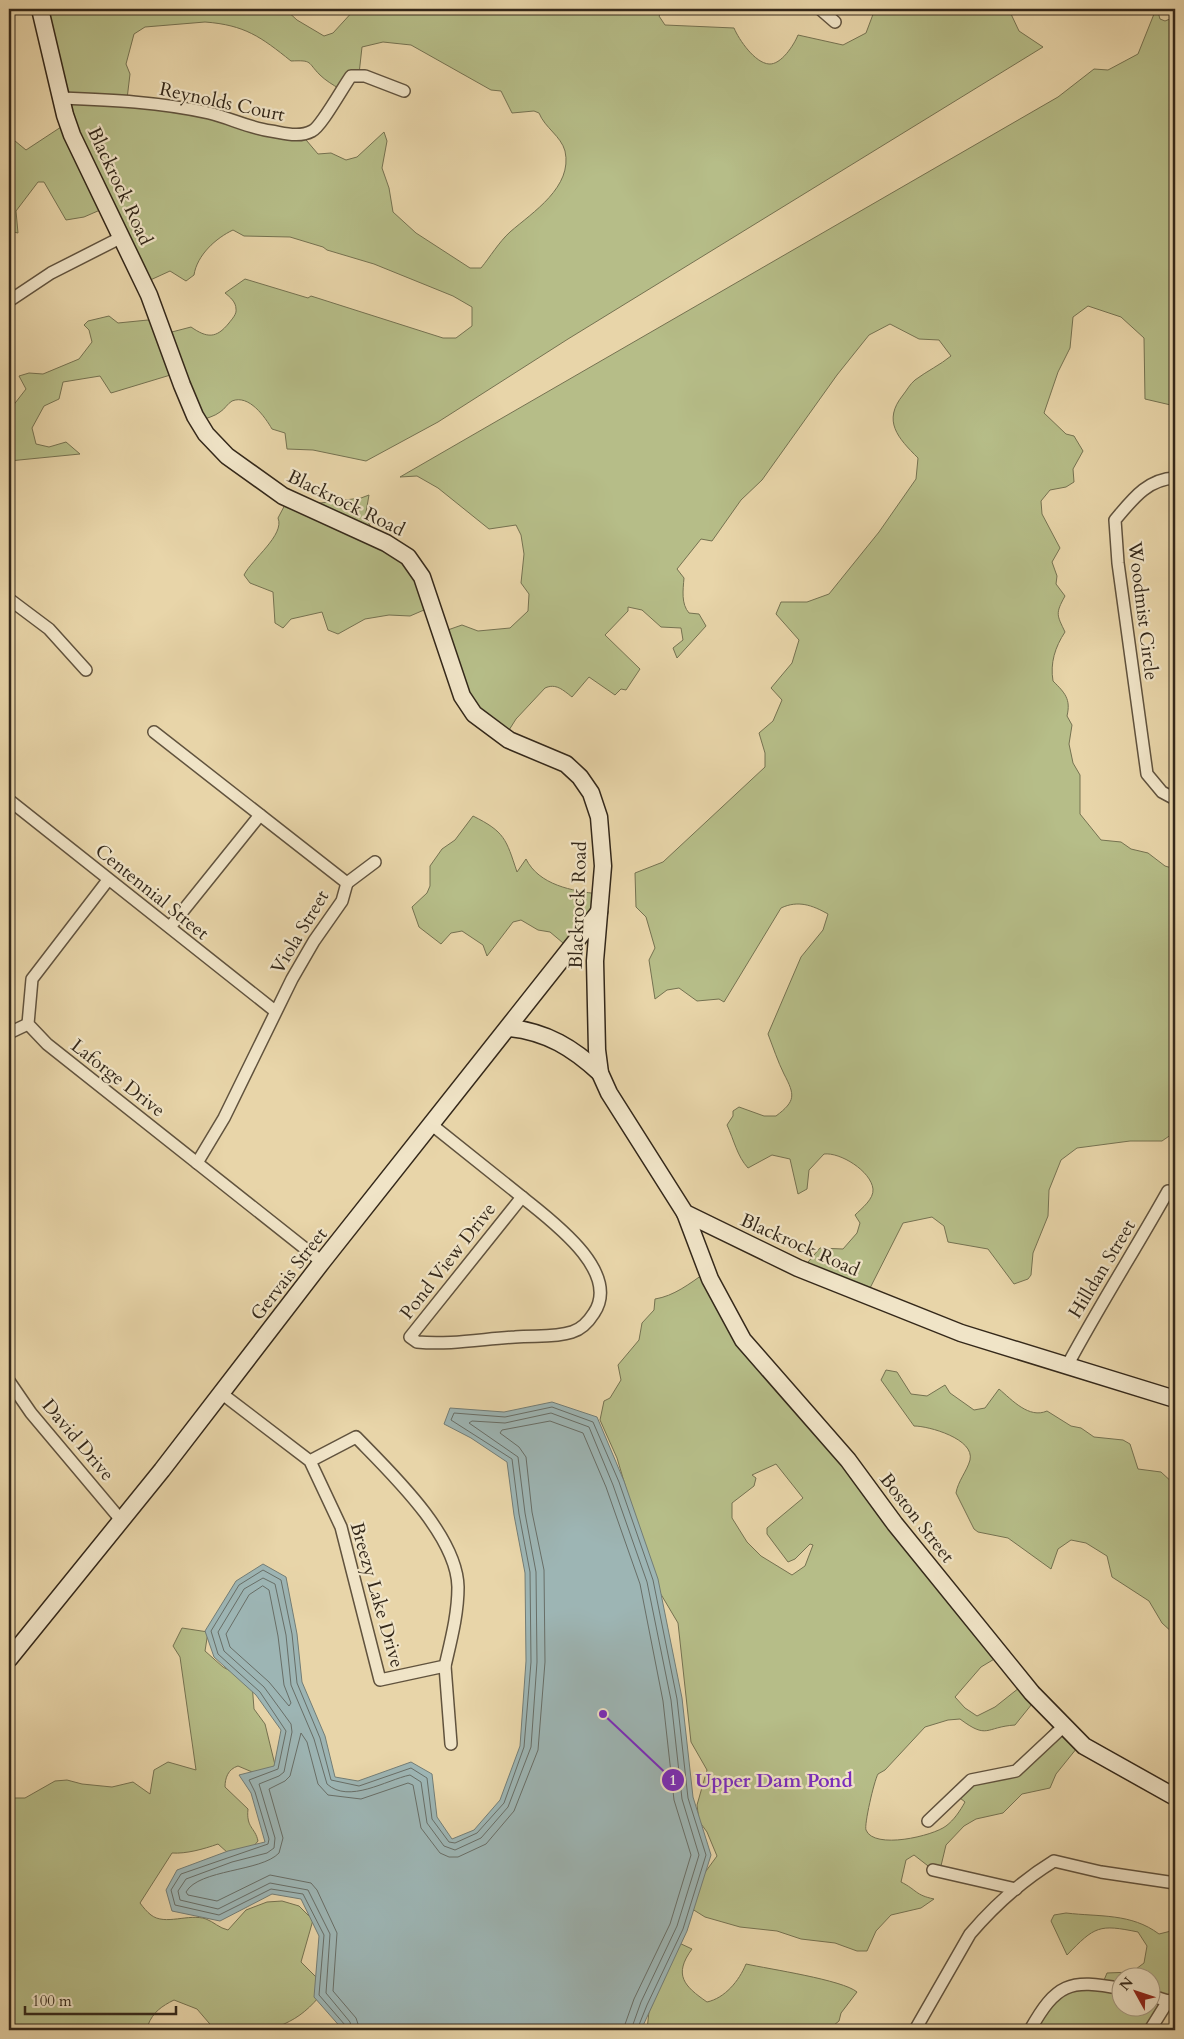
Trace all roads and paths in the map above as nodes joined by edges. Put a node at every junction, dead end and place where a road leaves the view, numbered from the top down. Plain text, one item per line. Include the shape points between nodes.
1 (40, 9) edge
2 (820, 9) edge
3 (835, 22) dead end
4 (404, 91) dead end
5 (62, 98) junction
6 (122, 237) junction
7 (9, 301) edge
8 (1175, 478) edge
9 (9, 599) edge
10 (86, 670) dead end
11 (154, 732) dead end
12 (1175, 799) edge
13 (9, 800) edge
14 (260, 815) junction
15 (375, 862) dead end
16 (108, 880) junction
17 (347, 883) junction
18 (599, 912) junction
19 (170, 927) junction
20 (274, 1011) junction
21 (28, 1024) junction
22 (510, 1028) junction
23 (9, 1033) edge
24 (600, 1073) junction
25 (432, 1125) junction
26 (197, 1163) junction
27 (1168, 1191) dead end
28 (522, 1197) junction
29 (685, 1213) junction
30 (322, 1262) junction
31 (1068, 1366) junction
32 (9, 1381) edge
33 (221, 1393) junction
34 (1175, 1400) edge
35 (310, 1461) junction
36 (121, 1520) junction
37 (9, 1659) edge
38 (446, 1666) junction
39 (1063, 1727) junction
40 (452, 1744) dead end
41 (1175, 1797) edge
42 (928, 1822) dead end
43 (932, 1870) dead end
44 (1175, 1883) edge
45 (1016, 1889) junction
46 (1112, 1988) edge
47 (1172, 2000) edge
48 (915, 2030) edge
49 (1030, 2030) edge
50 (1150, 2030) edge

1 - 5 street, Blackrock Road
2 - 3 street
4 - 5 street, Reynolds Court via 365,76 351,76 314,131 300,135 261,130 210,113 118,100
5 - 6 street, Blackrock Road via 78,148
6 - 7 street via 51,273
6 - 18 street, Blackrock Road via 149,295 195,416 206,434 233,461 284,496 386,543 408,557 422,577 462,696 474,714 509,740 566,764 591,793 599,817 603,866
8 - 12 street, Woodmist Circle via 1162,478 1148,486 1115,520 1147,774 1162,792
9 - 10 street via 49,629
11 - 14 street, Viola Street
13 - 16 street, Centennial Street
14 - 17 street, Viola Street
14 - 19 street
15 - 17 street
16 - 19 street, Centennial Street
16 - 21 street via 32,979
17 - 20 street, Viola Street via 342,901 314,941
18 - 22 street, Gervais Street
18 - 24 street, Blackrock Road via 595,961
19 - 20 street, Centennial Street
20 - 26 street, Viola Street via 228,1110
21 - 23 street
21 - 26 street, Laforge Drive via 46,1044
22 - 24 street via 549,1037 582,1057
22 - 25 street, Gervais Street
24 - 29 street, Blackrock Road via 609,1093
25 - 28 street, Pond View Drive
25 - 30 street, Gervais Street
26 - 30 street, Laforge Drive
27 - 31 street, Hilldan Street via 1099,1305
28 - 28 street, Pond View Drive via 582,1250 595,1272 600,1291 598,1307 588,1322 572,1332 547,1336 417,1342 410,1337
29 - 31 street, Blackrock Road via 846,1288 997,1346
29 - 39 street, Boston Street via 710,1279 743,1340 848,1460 933,1572
30 - 33 street, Gervais Street
31 - 34 street, Blackrock Road
32 - 36 street, David Drive via 31,1413
33 - 35 street, Breezy Lake Drive
33 - 36 street, Gervais Street
35 - 38 street, Breezy Lake Drive via 340,1527 380,1680
35 - 38 street via 356,1437 431,1521 452,1558 458,1585 456,1620
36 - 37 street, Gervais Street
38 - 40 street
39 - 41 street, Boston Street via 1090,1750
39 - 42 street via 1016,1771 970,1780
43 - 45 street
44 - 45 street via 1054,1861
45 - 48 street via 970,1934
46 - 49 street via 1079,1983 1063,1989 1046,2002
47 - 50 street

